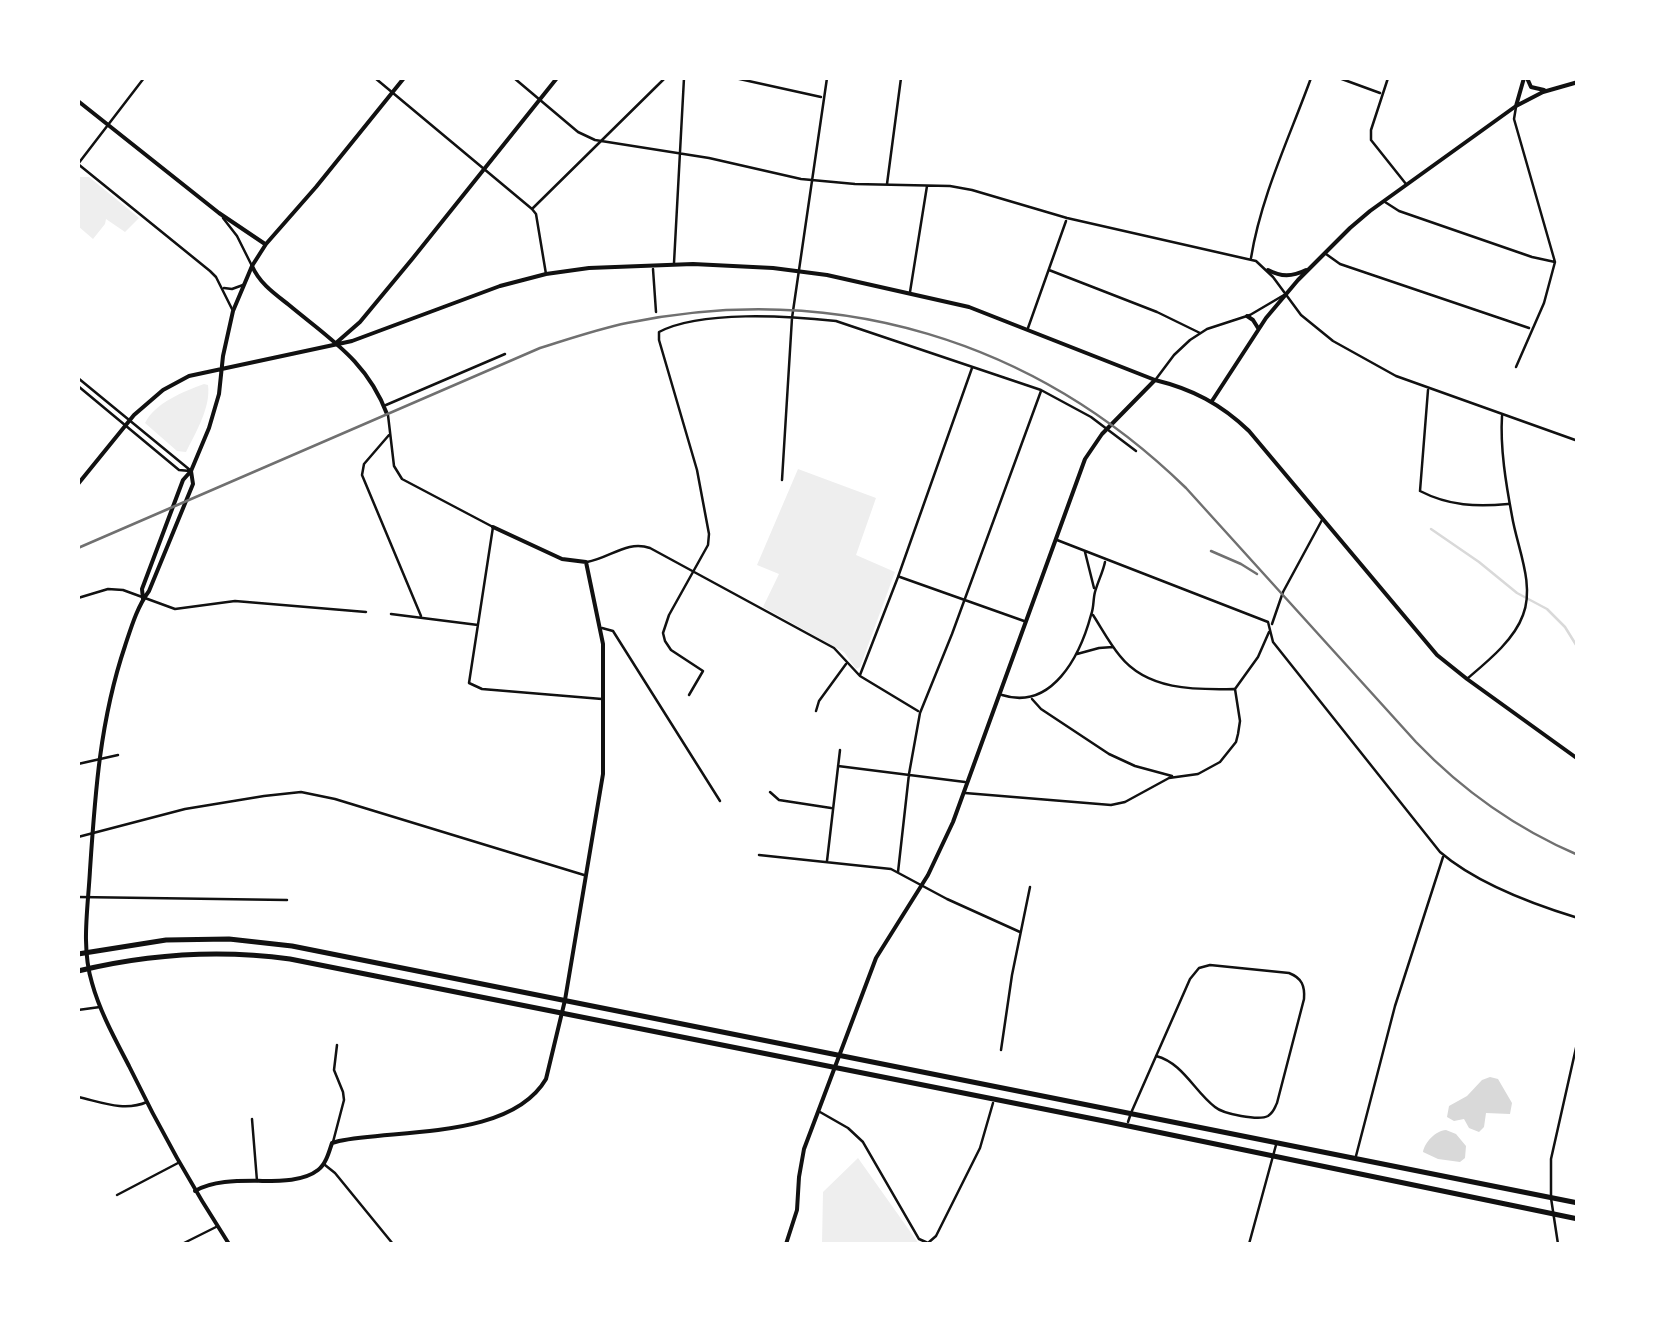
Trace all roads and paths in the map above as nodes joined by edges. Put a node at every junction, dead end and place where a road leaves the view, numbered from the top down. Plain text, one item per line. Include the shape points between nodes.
1 (144, 78) edge
2 (376, 78) edge
3 (404, 78) edge
4 (514, 78) edge
5 (557, 78) edge
6 (665, 78) edge
7 (684, 78) edge
8 (735, 78) edge
9 (827, 78) edge
10 (902, 78) edge
11 (1311, 78) edge
12 (1339, 78) edge
13 (1388, 78) edge
14 (1526, 78) edge
15 (749, 79) edge
16 (1578, 82) edge
17 (1548, 90) junction
18 (392, 91) junction
19 (1382, 94) junction
20 (824, 97) junction
21 (540, 100) junction
22 (78, 101) edge
23 (1516, 106) junction
24 (107, 125) junction
25 (600, 141) junction
26 (680, 153) junction
27 (78, 164) edge
28 (485, 169) junction
29 (812, 181) junction
30 (887, 185) junction
31 (1407, 185) junction
32 (926, 186) junction
33 (1384, 201) junction
34 (532, 209) junction
35 (219, 213) junction
36 (1067, 218) junction
37 (266, 244) junction
38 (1325, 253) junction
39 (1250, 260) junction
40 (1555, 262) junction
41 (674, 264) junction
42 (653, 265) junction
43 (252, 266) junction
44 (1310, 268) junction
45 (798, 270) junction
46 (1049, 270) junction
47 (1268, 270) junction
48 (546, 274) junction
49 (243, 285) junction
50 (222, 288) junction
51 (910, 293) junction
52 (1285, 294) junction
53 (233, 311) junction
54 (656, 312) dead end
55 (1246, 316) junction
56 (792, 318) junction
57 (1028, 328) junction
58 (1258, 328) junction
59 (1531, 328) junction
60 (1200, 334) junction
61 (336, 344) junction
62 (505, 354) dead end
63 (973, 366) junction
64 (1516, 367) dead end
65 (222, 368) junction
66 (78, 378) edge
67 (1155, 380) junction
68 (78, 386) edge
69 (1428, 389) junction
70 (1041, 390) junction
71 (1212, 401) junction
72 (384, 406) junction
73 (388, 414) joint
74 (1502, 414) junction
75 (128, 423) junction
76 (1106, 430) junction
77 (390, 434) junction
78 (1578, 441) edge
79 (1136, 451) dead end
80 (191, 471) junction
81 (782, 480) dead end
82 (78, 484) edge
83 (1510, 504) junction
84 (1322, 520) junction
85 (493, 528) junction
86 (1057, 540) junction
87 (1085, 551) junction
88 (1106, 560) junction
89 (586, 562) junction
90 (692, 572) junction
91 (898, 576) junction
92 (1095, 592) junction
93 (78, 598) edge
94 (143, 599) junction
95 (964, 601) junction
96 (366, 612) dead end
97 (391, 614) dead end
98 (1092, 614) junction
99 (421, 616) junction
100 (1027, 622) junction
101 (478, 625) junction
102 (601, 628) junction
103 (1270, 628) junction
104 (1114, 647) junction
105 (1076, 655) junction
106 (848, 663) junction
107 (860, 676) junction
108 (1466, 680) junction
109 (1235, 689) junction
110 (1000, 694) junction
111 (690, 696) dead end
112 (1032, 698) junction
113 (604, 699) junction
114 (816, 711) dead end
115 (920, 713) junction
116 (840, 750) dead end
117 (118, 755) dead end
118 (1578, 759) edge
119 (98, 760) junction
120 (78, 764) edge
121 (838, 766) junction
122 (909, 774) junction
123 (1175, 778) junction
124 (968, 782) junction
125 (770, 792) dead end
126 (964, 793) junction
127 (720, 800) dead end
128 (833, 808) junction
129 (92, 833) junction
130 (78, 837) edge
131 (759, 855) dead end
132 (1444, 856) junction
133 (827, 862) junction
134 (898, 872) junction
135 (587, 876) junction
136 (922, 885) junction
137 (1030, 887) dead end
138 (78, 897) edge
139 (88, 898) junction
140 (288, 900) dead end
141 (1578, 918) edge
142 (1020, 932) junction
143 (86, 953) junction
144 (78, 954) edge
145 (88, 968) junction
146 (78, 970) edge
147 (566, 1000) junction
148 (100, 1007) junction
149 (78, 1010) edge
150 (561, 1013) junction
151 (1578, 1039) edge
152 (338, 1045) dead end
153 (1001, 1050) dead end
154 (840, 1056) junction
155 (1156, 1056) junction
156 (836, 1069) junction
157 (78, 1097) edge
158 (994, 1101) junction
159 (147, 1102) junction
160 (818, 1112) junction
161 (1130, 1113) junction
162 (252, 1119) dead end
163 (1126, 1126) junction
164 (332, 1143) junction
165 (1276, 1143) junction
166 (1273, 1157) junction
167 (1356, 1159) junction
168 (178, 1162) junction
169 (323, 1165) junction
170 (257, 1181) junction
171 (196, 1191) junction
172 (117, 1195) dead end
173 (1551, 1198) junction
174 (1578, 1204) edge
175 (1554, 1214) junction
176 (1578, 1219) edge
177 (217, 1226) junction
178 (928, 1243) edge
179 (182, 1244) edge
180 (229, 1244) edge
181 (393, 1244) edge
182 (786, 1244) edge
183 (1249, 1244) edge
184 (1558, 1244) edge

1 - 24 street
2 - 18 street
3 - 18 main road
4 - 21 street
5 - 21 main road
6 - 25 street
7 - 26 street
8 - 15 street
9 - 20 street
10 - 30 street
11 - 39 street
12 - 19 street
13 - 19 street
14 - 17 main road via 1531,87
14 - 23 main road
15 - 20 street
16 - 17 main road
17 - 23 main road
18 - 28 street
18 - 37 main road
19 - 31 street via 1371,140
20 - 29 street
21 - 25 street
21 - 28 main road
22 - 24 main road
23 - 31 main road
23 - 40 street via 1514,119
24 - 27 street
24 - 35 main road
25 - 26 street
25 - 34 street
26 - 29 street
26 - 41 street
27 - 50 street via 210,271
28 - 34 street
28 - 61 main road
29 - 30 street
29 - 45 street
30 - 32 street
31 - 33 main road
32 - 36 street via 988,193
32 - 51 street
33 - 38 main road
33 - 40 street
34 - 48 street
35 - 37 main road
35 - 43 street
36 - 39 street
36 - 46 street
37 - 43 main road
38 - 44 main road
38 - 59 street via 1340,264
39 - 47 street
40 - 59 street
41 - 42 main road
41 - 45 main road
42 - 48 main road
42 - 54 street
43 - 49 main road
43 - 61 main road via 265,285
44 - 47 main road via 1284,276
44 - 52 main road
45 - 51 main road
45 - 56 street
46 - 57 street
46 - 60 street
47 - 52 street
48 - 61 main road
49 - 50 street
49 - 53 main road
50 - 53 street
51 - 57 main road
52 - 55 street
52 - 58 main road
52 - 69 street via 1321,333
53 - 65 main road
55 - 58 main road
55 - 60 street
56 - 63 street via 845,324
56 - 81 street
56 - 90 street via 709,319 660,332 709,534
57 - 67 main road
58 - 71 main road
59 - 64 street
60 - 67 street
61 - 65 main road
61 - 72 main road via 362,367
62 - 72 street
63 - 70 street
63 - 91 street
65 - 75 main road via 174,383
65 - 80 main road
66 - 75 street
67 - 71 main road
67 - 76 main road
68 - 75 street
69 - 74 street
69 - 83 street via 1420,491 1462,505
70 - 76 street
70 - 95 street
71 - 84 main road via 1250,432
72 - 73 main road
73 - 77 street
74 - 78 street
74 - 83 street
75 - 80 street
75 - 80 street via 178,470
75 - 82 main road
76 - 79 street
76 - 86 main road via 1085,459
77 - 85 street via 402,479
77 - 99 street via 362,475
80 - 94 main road
80 - 94 main road via 193,484
83 - 108 street via 1525,610 1510,638
84 - 103 street
84 - 108 main road
85 - 89 main road via 562,560
85 - 101 street
86 - 87 street
86 - 100 main road
87 - 88 street
87 - 92 street
88 - 92 street
88 - 103 street
89 - 90 street via 637,544
89 - 102 main road
90 - 106 street via 834,648
90 - 111 street via 664,637 703,672
91 - 95 street
91 - 107 street
92 - 98 street
93 - 94 street via 108,589
94 - 96 street via 176,610 235,601
94 - 119 main road via 118,668
95 - 100 street
95 - 115 street
97 - 99 street
98 - 104 street
98 - 105 street
99 - 101 street
100 - 110 main road
101 - 113 street via 469,683
102 - 113 main road
102 - 127 street via 613,630
103 - 109 street
103 - 132 street via 1273,642
104 - 105 street
104 - 109 street via 1138,672 1175,687
105 - 112 street via 1056,682
106 - 107 street
106 - 114 street
107 - 115 street
108 - 118 main road
109 - 123 street via 1236,742 1213,767
110 - 112 street
110 - 124 main road
112 - 123 street via 1108,754
113 - 135 main road via 603,774
115 - 122 street
116 - 121 street
117 - 119 street
119 - 120 street
119 - 129 main road
121 - 122 street
121 - 128 street
122 - 124 street
122 - 134 street
123 - 126 street via 1104,805
124 - 126 main road
125 - 128 street via 779,800
126 - 136 main road
128 - 133 street
129 - 130 street
129 - 135 street via 185,809 301,792
129 - 139 main road
131 - 133 street
132 - 141 street via 1514,895
132 - 167 street via 1395,1006
133 - 134 street
134 - 136 street
135 - 147 main road
136 - 142 street
136 - 154 main road via 876,958
137 - 142 street
138 - 139 street
139 - 140 street
139 - 143 main road
142 - 153 street
143 - 144 main road
143 - 145 main road
143 - 147 main road via 166,940 262,942
145 - 146 main road
145 - 148 main road
145 - 150 main road via 175,954 248,954
147 - 150 main road
147 - 154 main road
148 - 149 street
148 - 159 main road
150 - 156 main road
150 - 164 main road via 548,1074 514,1108 469,1125
151 - 173 street via 1550,1160
152 - 164 street via 334,1070 344,1100
154 - 156 main road
154 - 161 main road
155 - 155 street via 1174,1064 1220,1111 1267,1116 1275,1108 1303,984 1289,974 1202,966
155 - 161 street
156 - 158 main road
156 - 160 main road
157 - 159 street via 130,1108
158 - 163 main road
158 - 178 street via 980,1148
159 - 168 main road
160 - 178 street via 862,1142 919,1239
160 - 182 main road via 801,1160
161 - 163 street
161 - 165 main road
162 - 170 street
163 - 166 main road
164 - 169 main road
165 - 166 street
165 - 167 main road
166 - 175 main road
166 - 183 street
167 - 173 main road
168 - 171 main road
168 - 172 street
169 - 170 main road via 300,1177
169 - 181 street
170 - 171 main road
171 - 177 main road
173 - 174 main road
173 - 175 street
175 - 176 main road
175 - 184 street
177 - 179 street
177 - 180 main road

